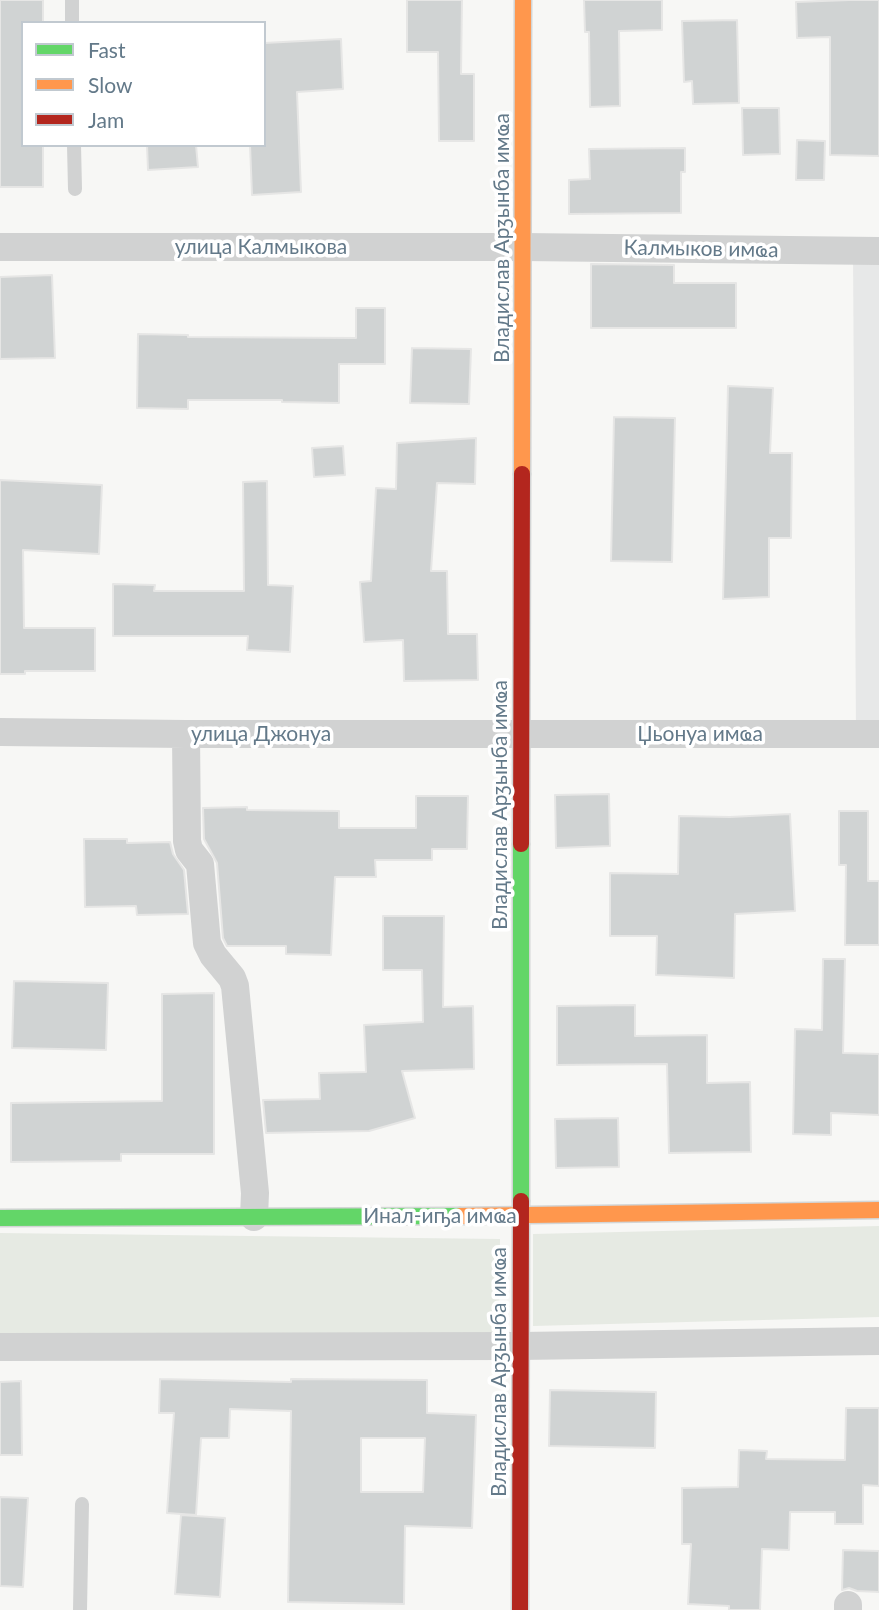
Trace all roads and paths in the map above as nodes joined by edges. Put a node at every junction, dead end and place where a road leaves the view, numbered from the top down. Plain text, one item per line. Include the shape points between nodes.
1 (72, 0) edge
2 (523, 0) edge
3 (72, 21) edge
4 (74, 147) edge
5 (75, 189) dead end
6 (0, 247) edge
7 (523, 247) junction
8 (879, 251) edge
9 (0, 732) edge
10 (186, 734) junction
11 (522, 734) junction
12 (879, 734) edge
13 (879, 1210) edge
14 (520, 1216) junction
15 (254, 1217) junction
16 (0, 1218) edge
17 (879, 1341) edge
18 (520, 1346) junction
19 (0, 1347) edge
20 (82, 1504) dead end
21 (80, 1610) edge
22 (520, 1610) edge

1 - 3 lane
2 - 7 main road, Владислав Арӡынба имҩа
4 - 5 lane
6 - 7 street, улица Калмыкова
7 - 8 street, Калмыков имҩа
7 - 11 main road, Владислав Арӡынба имҩа
9 - 10 street, улица Джонуа
10 - 11 street, улица Джонуа
10 - 15 street via 187,841 201,864 207,943 235,986
11 - 12 street, Џьонуа имҩа
11 - 14 main road, Владислав Арӡынба имҩа
13 - 14 main road, Инал-иҧа имҩа
14 - 15 main road, Инал-иҧа имҩа
14 - 18 main road, Владислав Арӡынба имҩа
15 - 16 main road, Инал-иҧа имҩа
17 - 18 street
18 - 19 street
18 - 22 main road, Владислав Арӡынба имҩа
20 - 21 lane

